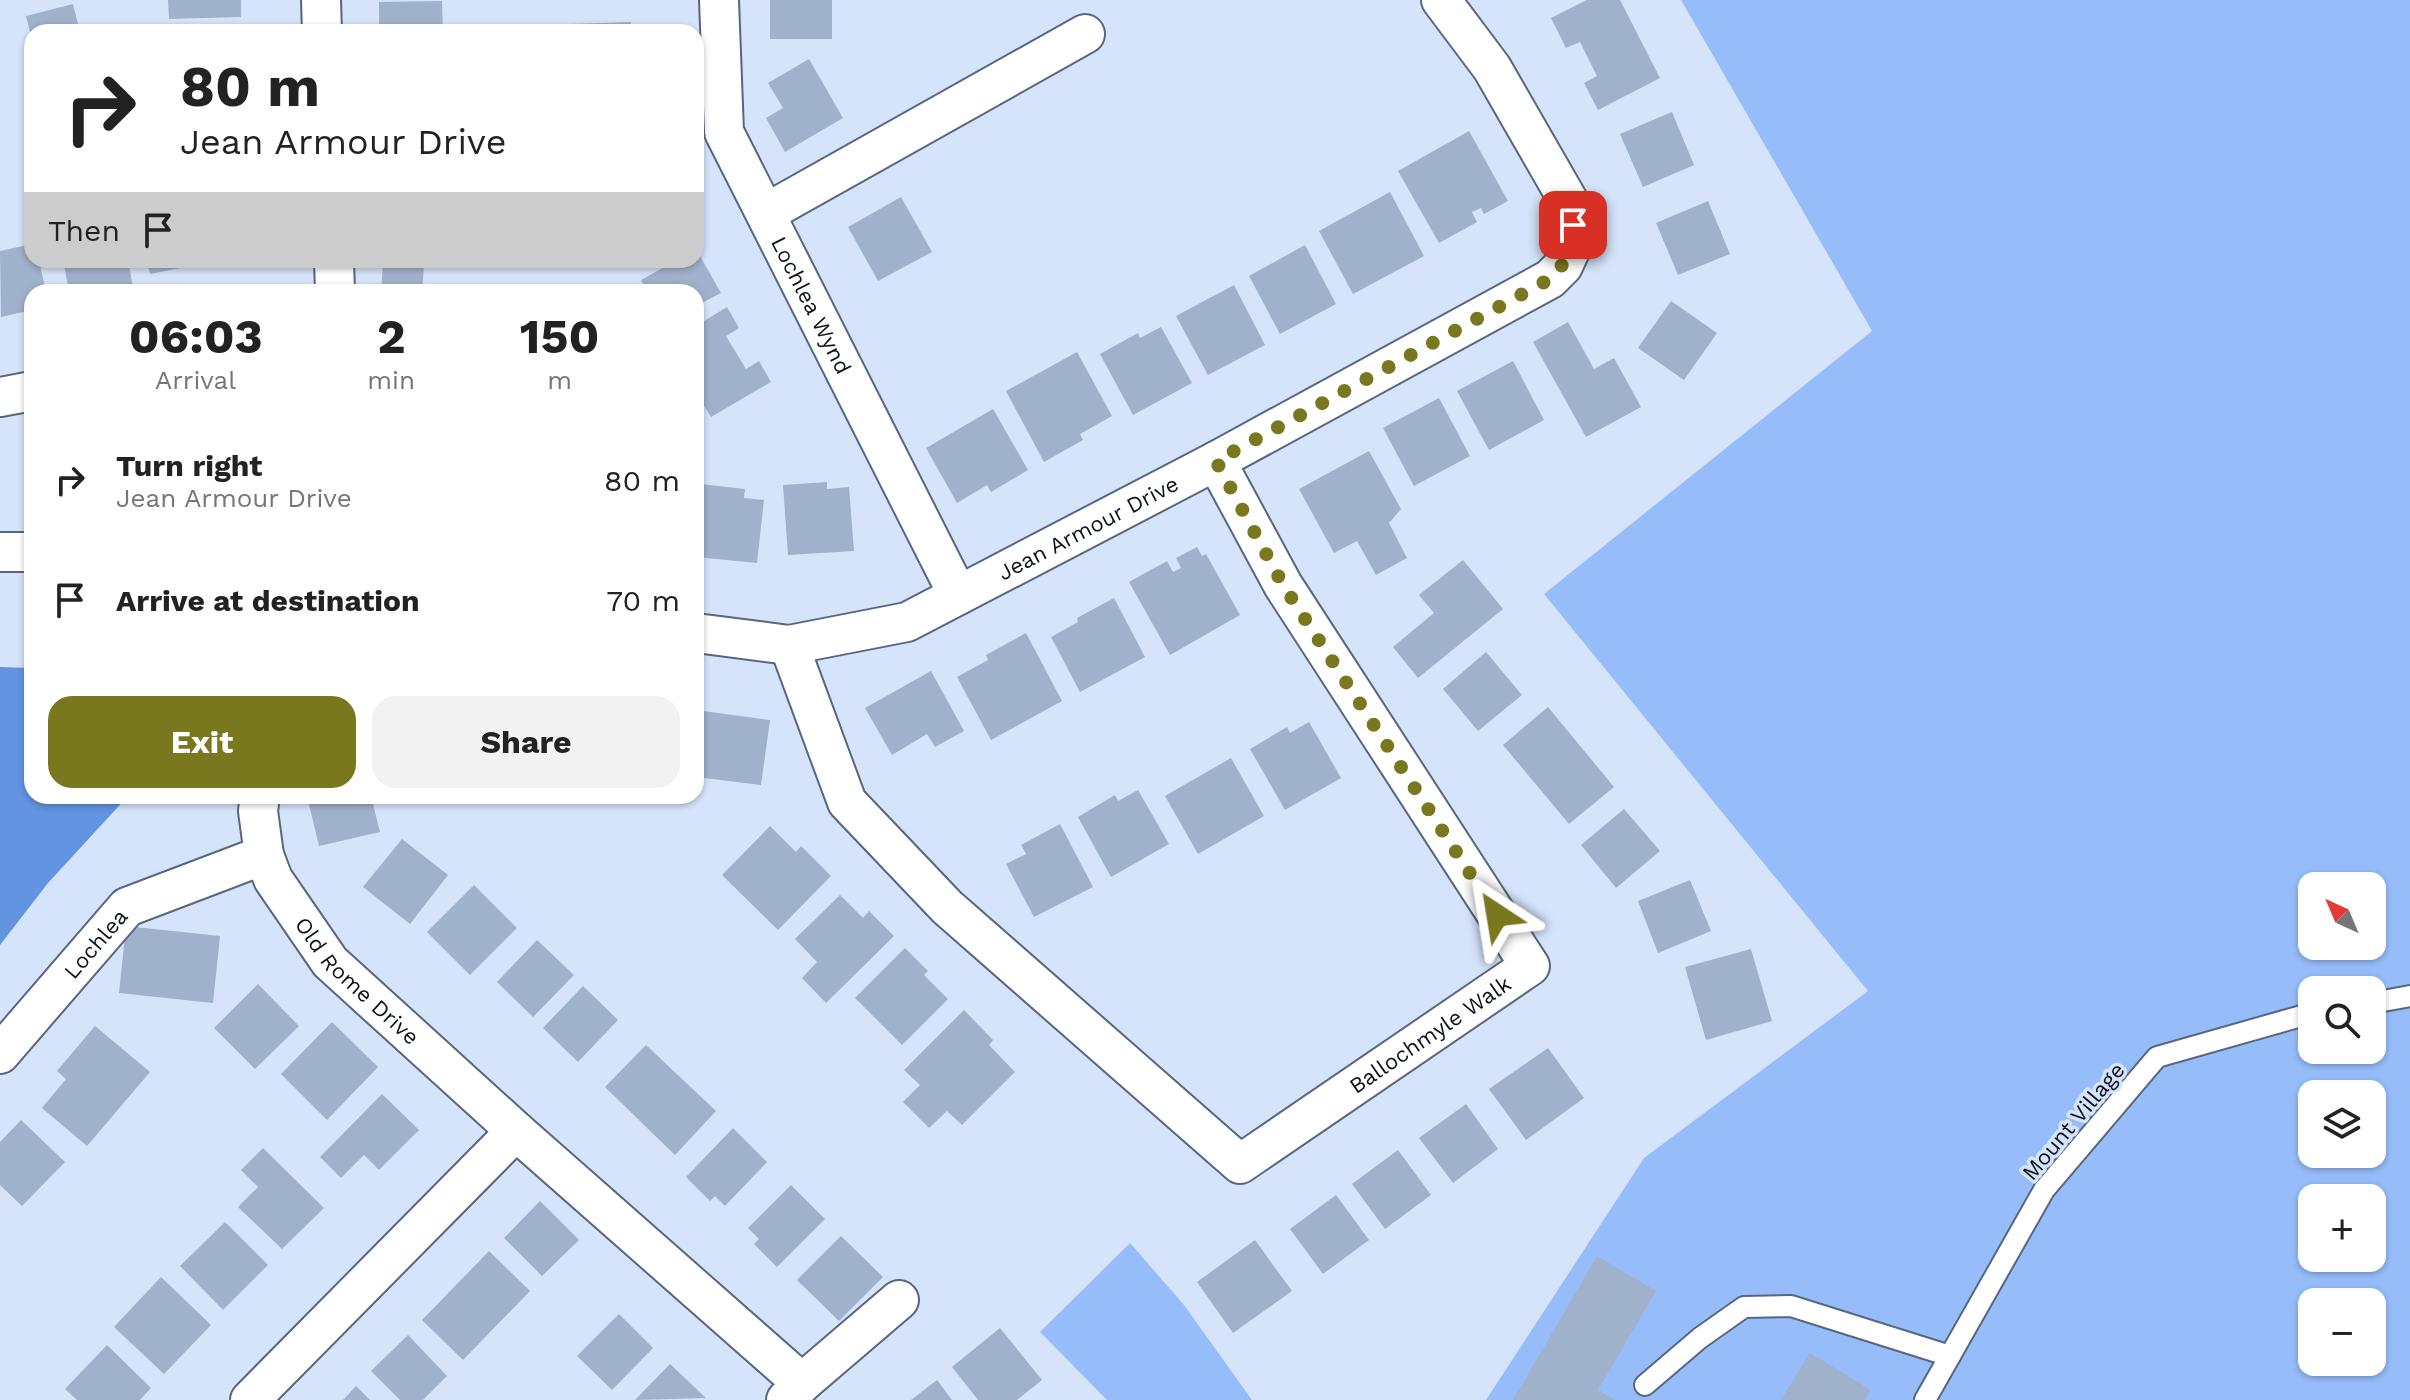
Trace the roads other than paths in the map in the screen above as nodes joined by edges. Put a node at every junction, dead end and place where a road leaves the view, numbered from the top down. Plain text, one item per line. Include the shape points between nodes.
1 (321, 0) edge
2 (719, 0) edge
3 (1441, 0) edge
4 (322, 24) edge
5 (1085, 34) dead end
6 (766, 213) junction
7 (24, 392) edge
8 (0, 397) edge
9 (1216, 461) junction
10 (0, 552) edge
11 (24, 552) edge
12 (958, 595) junction
13 (704, 634) edge
14 (789, 645) junction
15 (259, 804) edge
16 (264, 855) junction
17 (2410, 996) edge
18 (2386, 1000) edge
19 (2298, 1017) edge
20 (0, 1054) edge
21 (516, 1131) junction
22 (899, 1300) dead end
23 (1950, 1356) junction
24 (1645, 1385) dead end
25 (794, 1391) edge
26 (250, 1400) edge
27 (1925, 1400) edge

1 - 4 street
2 - 6 street, Lochlea Wynd via 724,132
3 - 9 street, Jean Armour Drive via 1492,68 1573,209 1574,242 1563,266 1550,279
5 - 6 street
6 - 12 street, Lochlea Wynd
7 - 8 street
9 - 12 street, Jean Armour Drive
9 - 14 street, Ballochmyle Walk via 1283,585 1530,966 1240,1164 947,907 847,802
10 - 11 street
12 - 14 street, Jean Armour Drive via 907,622
13 - 14 street, Jean Armour Drive
15 - 16 street, Old Rome Drive
16 - 20 street, Lochlea via 127,907
16 - 21 street, Old Rome Drive via 273,879 330,962
17 - 18 lane
19 - 23 lane, Mount Village via 2157,1057 2044,1190
21 - 25 street, Old Rome Drive
21 - 26 street
22 - 25 street, Old Rome Drive
23 - 24 lane via 1791,1306 1744,1307
23 - 27 lane, Mount Village

